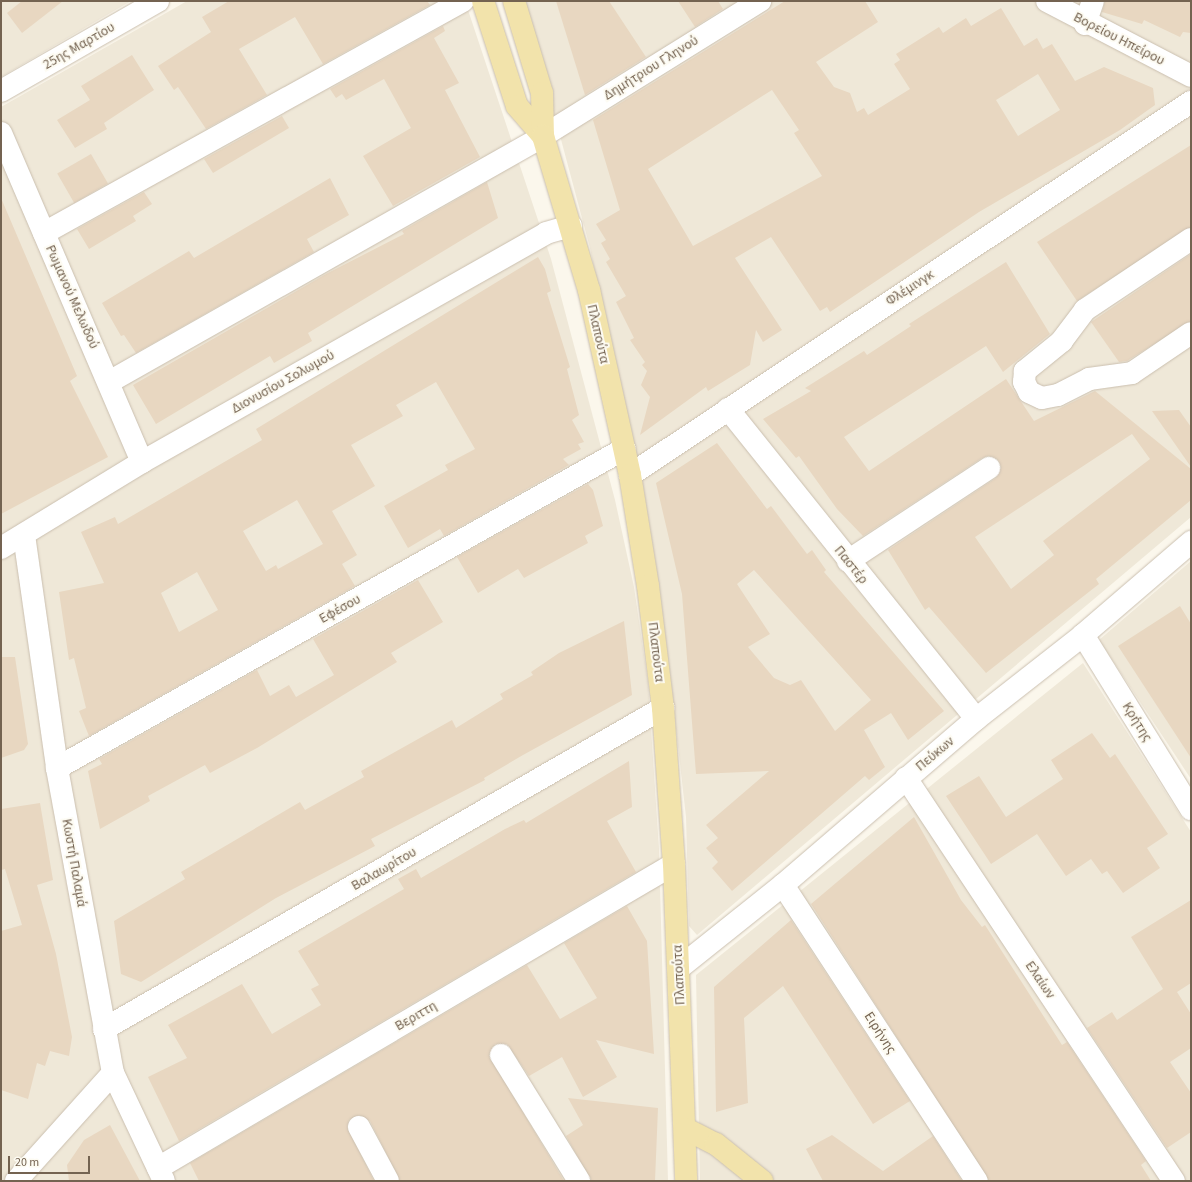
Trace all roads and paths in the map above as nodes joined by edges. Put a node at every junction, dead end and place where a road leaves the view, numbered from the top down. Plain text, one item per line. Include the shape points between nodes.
1 (158, 1) edge
2 (463, 1) edge
3 (483, 1) edge
4 (514, 1) edge
5 (760, 1) edge
6 (1047, 1) edge
7 (1093, 1) edge
8 (1085, 24) junction
9 (1191, 76) edge
10 (1, 90) edge
11 (1191, 102) edge
12 (1, 133) edge
13 (543, 136) junction
14 (570, 226) junction
15 (44, 233) junction
16 (1191, 239) edge
17 (1191, 333) edge
18 (109, 382) junction
19 (728, 409) junction
20 (624, 449) junction
21 (142, 462) junction
22 (989, 468) dead end
23 (630, 475) junction
24 (24, 535) junction
25 (1191, 542) edge
26 (1, 548) edge
27 (848, 561) junction
28 (1083, 635) junction
29 (663, 708) junction
30 (976, 719) junction
31 (57, 768) junction
32 (906, 778) junction
33 (1191, 809) edge
34 (674, 864) junction
35 (783, 885) junction
36 (679, 968) junction
37 (104, 1029) junction
38 (501, 1055) dead end
39 (113, 1073) junction
40 (359, 1127) dead end
41 (686, 1130) junction
42 (161, 1175) edge
43 (16, 1181) edge
44 (388, 1181) edge
45 (579, 1181) edge
46 (686, 1181) edge
47 (762, 1181) edge
48 (977, 1181) edge
49 (1174, 1181) edge

1 - 10 street, 25ης Μαρτίου
2 - 15 street
3 - 13 main road, Πλαπούτα via 517,106
4 - 13 main road, Πλαπούτα via 542,93
5 - 13 street, Δημήτριου Γληνού
6 - 8 street, Βορείου Ηπείρου
7 - 8 street
8 - 9 street, Βορείου Ηπείρου
11 - 19 street, Φλέμινγκ
12 - 15 street, Ρωμανού Μελωδού
13 - 14 main road, Πλαπούτα
13 - 18 street, Δημήτριου Γληνού
14 - 20 main road, Πλαπούτα
14 - 21 street, Διονυσίου Σολωμού via 546,233
15 - 18 street, Ρωμανού Μελωδού
16 - 17 street via 1085,310 1062,341 1026,371 1024,382 1029,392 1042,398 1058,396 1089,379 1132,373
18 - 21 street, Ρωμανού Μελωδού
19 - 23 street, Φλέμινγκ
19 - 27 street, Παστέρ
20 - 23 main road, Πλαπούτα
20 - 31 street, Εφέσου
21 - 24 street, Διονυσίου Σολωμού
22 - 27 street
23 - 29 main road, Πλαπούτα
24 - 26 street, Διονυσίου Σολωμού
24 - 31 street, Κωστή Παλαμά
25 - 28 street, Πεύκων
27 - 30 street, Παστέρ
28 - 30 street, Πεύκων
28 - 33 street, Κρήτης
29 - 34 main road, Πλαπούτα
29 - 37 street, Βαλαωρίτου
30 - 32 street, Πεύκων
31 - 37 street, Κωστή Παλαμά
32 - 35 street, Πεύκων
32 - 49 street, Ελαίων
34 - 36 main road, Πλαπούτα
34 - 42 street, Βεριττη
35 - 36 street, Πεύκων
35 - 48 street, Ειρήνης
36 - 41 main road, Πλαπούτα
37 - 39 street, Κωστή Παλαμά
38 - 45 street
39 - 42 street, Κωστή Παλαμά
39 - 43 street
40 - 44 street
41 - 46 main road, Πλαπούτα
41 - 47 main road via 716,1144

